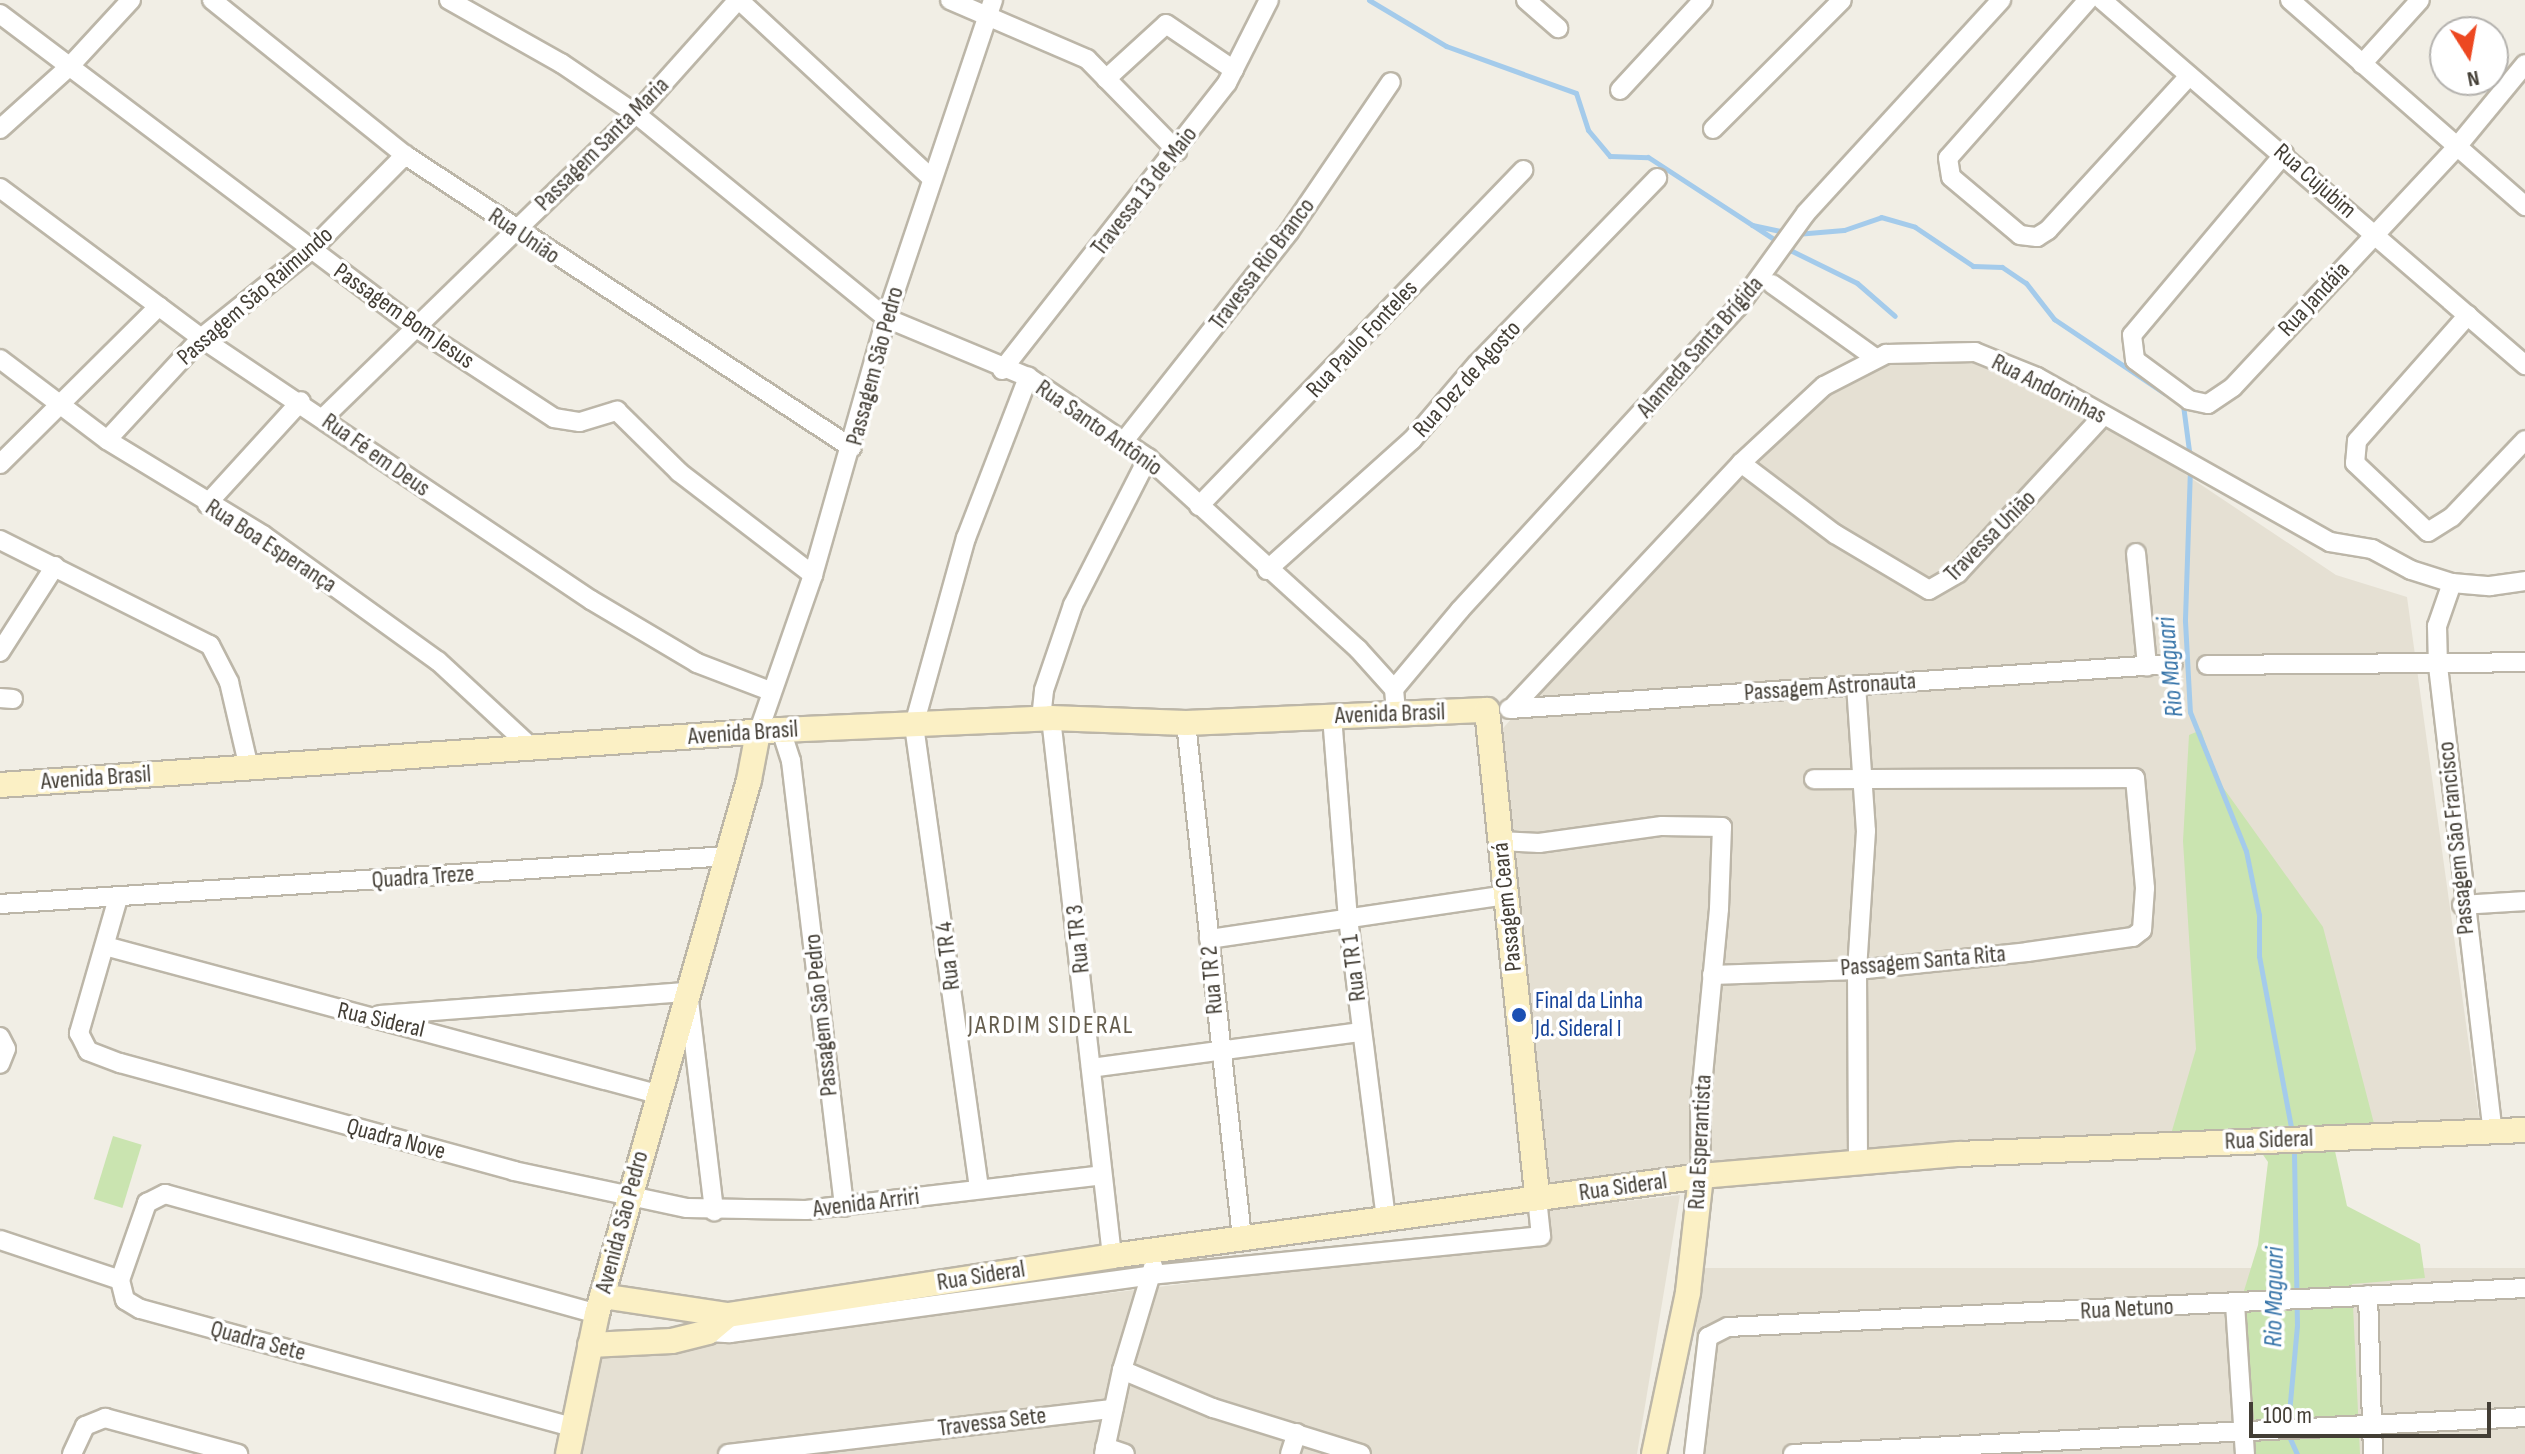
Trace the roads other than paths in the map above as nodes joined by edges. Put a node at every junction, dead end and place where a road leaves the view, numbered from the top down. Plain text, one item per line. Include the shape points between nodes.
1 (131, 0) edge
2 (212, 0) edge
3 (449, 0) edge
4 (739, 0) edge
5 (950, 0) edge
6 (1269, 0) edge
7 (1526, 0) edge
8 (1703, 0) edge
9 (1842, 0) edge
10 (2001, 0) edge
11 (2088, 0) edge
12 (2102, 0) edge
13 (2290, 0) edge
14 (2420, 0) edge
15 (990, 9) edge
16 (0, 14) edge
17 (1558, 28) dead end
18 (2362, 64) junction
19 (2525, 64) edge
20 (70, 66) junction
21 (1234, 70) junction
22 (2189, 76) junction
23 (1106, 79) junction
24 (1391, 82) dead end
25 (1620, 90) dead end
26 (636, 114) junction
27 (0, 129) edge
28 (1713, 129) dead end
29 (2455, 149) junction
30 (1177, 151) junction
31 (2284, 154) junction
32 (405, 155) junction
33 (1524, 170) dead end
34 (931, 178) junction
35 (1657, 178) dead end
36 (0, 188) edge
37 (2525, 206) edge
38 (514, 231) junction
39 (2376, 235) junction
40 (311, 250) junction
41 (1772, 284) dead end
42 (159, 306) junction
43 (2468, 315) junction
44 (886, 318) junction
45 (415, 327) junction
46 (201, 338) junction
47 (1874, 357) junction
48 (0, 359) edge
49 (2525, 365) edge
50 (1002, 370) junction
51 (1028, 377) junction
52 (301, 401) junction
53 (62, 406) junction
54 (2103, 416) junction
55 (323, 418) junction
56 (107, 440) junction
57 (2525, 440) edge
58 (1124, 441) junction
59 (852, 448) junction
60 (1148, 458) junction
61 (1741, 463) junction
62 (0, 464) edge
63 (207, 504) junction
64 (1199, 506) junction
65 (0, 540) edge
66 (2136, 553) dead end
67 (55, 566) junction
68 (1267, 570) junction
69 (813, 575) junction
70 (2525, 581) edge
71 (2452, 583) junction
72 (0, 652) edge
73 (2525, 662) edge
74 (2172, 664) dead end
75 (2207, 665) dead end
76 (2147, 666) junction
77 (2438, 666) junction
78 (1856, 685) junction
79 (770, 691) junction
80 (1395, 702) junction
81 (1512, 708) junction
82 (1487, 710) junction
83 (1332, 716) junction
84 (1046, 719) junction
85 (1186, 723) junction
86 (914, 725) junction
87 (770, 731) junction
88 (531, 747) junction
89 (249, 768) junction
90 (1814, 779) dead end
91 (1863, 779) junction
92 (0, 785) edge
93 (1500, 841) junction
94 (728, 856) junction
95 (1507, 895) junction
96 (118, 898) junction
97 (2525, 901) edge
98 (0, 904) edge
99 (2462, 905) junction
100 (1348, 918) junction
101 (1209, 939) junction
102 (105, 946) junction
103 (1857, 970) junction
104 (1712, 975) junction
105 (688, 992) junction
106 (365, 1017) junction
107 (1362, 1032) junction
108 (0, 1037) edge
109 (1219, 1053) junction
110 (0, 1064) edge
111 (1091, 1068) junction
112 (657, 1094) junction
113 (2525, 1130) edge
114 (2493, 1132) junction
115 (1858, 1164) junction
116 (1102, 1175) junction
117 (1701, 1176) junction
118 (979, 1188) junction
119 (629, 1198) junction
120 (1537, 1198) junction
121 (844, 1207) junction
122 (714, 1211) junction
123 (1386, 1219) junction
124 (1242, 1238) junction
125 (0, 1240) edge
126 (1157, 1250) junction
127 (1112, 1256) junction
128 (1151, 1275) junction
129 (120, 1280) junction
130 (2525, 1288) edge
131 (2368, 1295) junction
132 (2235, 1304) junction
133 (599, 1305) junction
134 (728, 1315) junction
135 (708, 1332) junction
136 (590, 1345) junction
137 (1122, 1370) junction
138 (1113, 1409) junction
139 (2525, 1417) edge
140 (2372, 1424) junction
141 (572, 1427) junction
142 (2243, 1429) junction
143 (1297, 1433) junction
144 (895, 1435) junction
145 (1105, 1450) edge
146 (72, 1454) edge
147 (238, 1454) edge
148 (568, 1454) edge
149 (728, 1454) edge
150 (891, 1454) edge
151 (1125, 1454) edge
152 (1290, 1454) edge
153 (1361, 1454) edge
154 (1654, 1454) edge
155 (1694, 1454) edge
156 (1793, 1454) edge
157 (2245, 1454) edge
158 (2373, 1454) edge

1 - 20 street
2 - 32 street, Rua União
3 - 26 street, Rua Santo Antônio via 561,63
4 - 26 street, Passagem Santa Maria
4 - 34 street
5 - 15 street
6 - 21 street, Travessa 13 de Maio
7 - 17 street
8 - 25 street
9 - 28 street
10 - 80 street, Alameda Santa Brígida via 1806,213 1781,252
11 - 22 street via 1974,124 1947,165 1956,182 2020,235 2042,235
12 - 22 street, Rua Cujubim
13 - 18 street
14 - 18 street
15 - 23 street via 1087,59
15 - 34 street, Passagem São Pedro
16 - 20 street, Passagem Bom Jesus
18 - 29 street
19 - 29 street, Rua Jandáia
20 - 27 street
20 - 40 street, Passagem Bom Jesus
21 - 23 street via 1166,24
21 - 30 street, Travessa 13 de Maio
22 - 31 street, Rua Cujubim
23 - 30 street
24 - 58 street, Travessa Rio Branco via 1289,232
26 - 38 street, Passagem Santa Maria
26 - 44 street, Rua Santo Antônio
29 - 37 street
29 - 39 street, Rua Jandáia
30 - 50 street, Travessa 13 de Maio
31 - 39 street, Rua Cujubim
31 - 39 street, Rua Jandáia via 2136,325 2131,345 2135,360 2189,400 2208,404 2245,375
32 - 38 street, Rua União
32 - 40 street, Passagem São Raimundo
33 - 64 street, Rua Paulo Fonteles
34 - 44 street, Passagem São Pedro
35 - 68 street, Rua Dez de Agosto via 1477,364 1421,431
36 - 42 street, Rua Fé em Deus
38 - 45 street, Passagem Santa Maria
38 - 59 street, Rua União
39 - 43 street, Rua Cujubim
40 - 45 street, Passagem Bom Jesus
40 - 46 street, Passagem São Raimundo
41 - 47 street
42 - 46 street, Rua Fé em Deus
42 - 53 street
43 - 49 street, Rua Cujubim
43 - 57 street via 2357,441 2355,463 2428,532 2452,517
44 - 50 street, Rua Santo Antônio
44 - 59 street, Passagem São Pedro
45 - 55 street, Passagem Santa Maria
45 - 69 street, Passagem Bom Jesus via 566,423 617,411 679,472
46 - 52 street, Rua Fé em Deus
46 - 56 street, Passagem São Raimundo
47 - 54 street, Rua Andorinhas via 1930,350 1975,352 2037,377
47 - 61 street, Rua Andorinhas via 1824,386
48 - 53 street, Rua Boa Esperança
50 - 51 street, Rua Santo Antônio
51 - 58 street, Rua Santo Antônio
51 - 86 street via 966,538
52 - 55 street, Rua Fé em Deus
52 - 63 street
53 - 56 street, Rua Boa Esperança
53 - 62 street
54 - 61 street, Travessa União via 1967,564 1929,590 1835,534
54 - 71 street, Rua Andorinhas via 2318,537 2372,549 2411,570
55 - 79 street, Rua Fé em Deus via 591,600 697,663
56 - 63 street, Rua Boa Esperança
58 - 60 street, Rua Santo Antônio
59 - 69 street, Passagem São Pedro
60 - 64 street, Rua Santo Antônio
60 - 84 street via 1073,605 1044,690
61 - 81 street, Rua Andorinhas
63 - 88 street, Rua Boa Esperança via 263,535 438,661
64 - 68 street, Rua Santo Antônio
65 - 67 street
66 - 76 street
67 - 72 street
67 - 89 street via 210,645 229,682
68 - 80 street, Rua Santo Antônio via 1358,649
69 - 79 street, Passagem São Pedro
70 - 71 street via 2490,586
71 - 77 street, Passagem São Francisco via 2437,626
73 - 77 street
74 - 76 street, Passagem Astronauta
75 - 77 street
76 - 78 street, Passagem Astronauta
77 - 99 street, Passagem São Francisco
78 - 81 street, Passagem Astronauta
78 - 91 street
79 - 87 street, Passagem São Pedro
80 - 82 main road, Avenida Brasil
80 - 83 main road, Avenida Brasil
81 - 82 street, Passagem Astronauta
82 - 93 main road, Passagem Ceará
83 - 85 main road, Avenida Brasil
83 - 100 street, Rua TR 1
84 - 85 main road, Avenida Brasil
84 - 86 main road, Avenida Brasil
84 - 111 street, Rua TR 3
85 - 101 street, Rua TR 2
86 - 87 main road, Avenida Brasil
86 - 118 street, Rua TR 4
87 - 88 main road, Avenida Brasil
87 - 94 main road, Avenida São Pedro
87 - 121 street, Passagem São Pedro via 791,761
88 - 89 main road, Avenida Brasil
89 - 92 main road, Avenida Brasil
90 - 91 street
91 - 103 street via 1866,831
91 - 103 street, Passagem Santa Rita via 2120,774 2137,782 2145,922 2133,937
93 - 95 main road, Passagem Ceará
93 - 104 street, Rua Esperantista via 1539,843 1662,826 1722,827
94 - 96 street, Quadra Treze
94 - 105 main road, Avenida São Pedro
95 - 100 street
95 - 120 main road, Passagem Ceará
96 - 98 street, Quadra Treze
96 - 102 street
97 - 99 street
99 - 114 street, Passagem São Francisco
100 - 101 street
100 - 107 street, Rua TR 1
101 - 109 street, Rua TR 2
102 - 106 street, Rua Sideral
102 - 119 street, Quadra Nove via 80,1039 94,1055
103 - 104 street, Passagem Santa Rita
103 - 115 street
104 - 117 street, Rua Esperantista via 1700,1107
105 - 106 street
105 - 112 main road, Avenida São Pedro
105 - 122 street, Avenida São Pedro
106 - 112 street, Rua Sideral via 471,1040
107 - 109 street
107 - 123 street, Rua TR 1
108 - 110 street via 6,1049
109 - 111 street
109 - 124 street, Rua TR 2
111 - 116 street, Rua TR 3
112 - 119 main road, Avenida São Pedro
113 - 114 main road, Rua Sideral
114 - 115 main road, Rua Sideral via 1959,1154
115 - 117 main road, Rua Sideral
116 - 118 street, Avenida Arriri
116 - 127 street, Rua TR 3
117 - 120 main road, Rua Sideral
117 - 154 main road, Rua Esperantista via 1688,1292
118 - 121 street, Avenida Arriri
119 - 122 street, Avenida Arriri
119 - 133 main road, Avenida São Pedro
120 - 123 main road, Rua Sideral
120 - 128 street via 1541,1236
121 - 122 street, Avenida Arriri
123 - 124 main road, Rua Sideral
124 - 126 main road, Rua Sideral
125 - 129 street
126 - 127 main road, Rua Sideral
126 - 128 street
127 - 134 main road, Rua Sideral
128 - 135 street
128 - 137 street
129 - 133 street via 153,1198 178,1196
129 - 141 street, Quadra Sete via 125,1300 140,1309
130 - 131 street, Rua Netuno
131 - 132 street, Rua Netuno
131 - 140 street
132 - 142 street
132 - 155 street, Rua Netuno via 1728,1327 1708,1337
133 - 134 main road, Rua Sideral
133 - 136 main road, Avenida São Pedro
134 - 135 main road
135 - 136 main road via 648,1346
136 - 141 main road, Avenida São Pedro
137 - 138 street
137 - 143 street via 1213,1408
138 - 144 street, Travessa Sete
138 - 145 street
139 - 140 street
140 - 142 street
140 - 158 street
141 - 148 main road, Avenida São Pedro
142 - 156 street
142 - 157 street
143 - 152 street
143 - 153 street
144 - 149 street, Travessa Sete
144 - 150 street
145 - 151 street
146 - 147 street via 85,1426 96,1418

